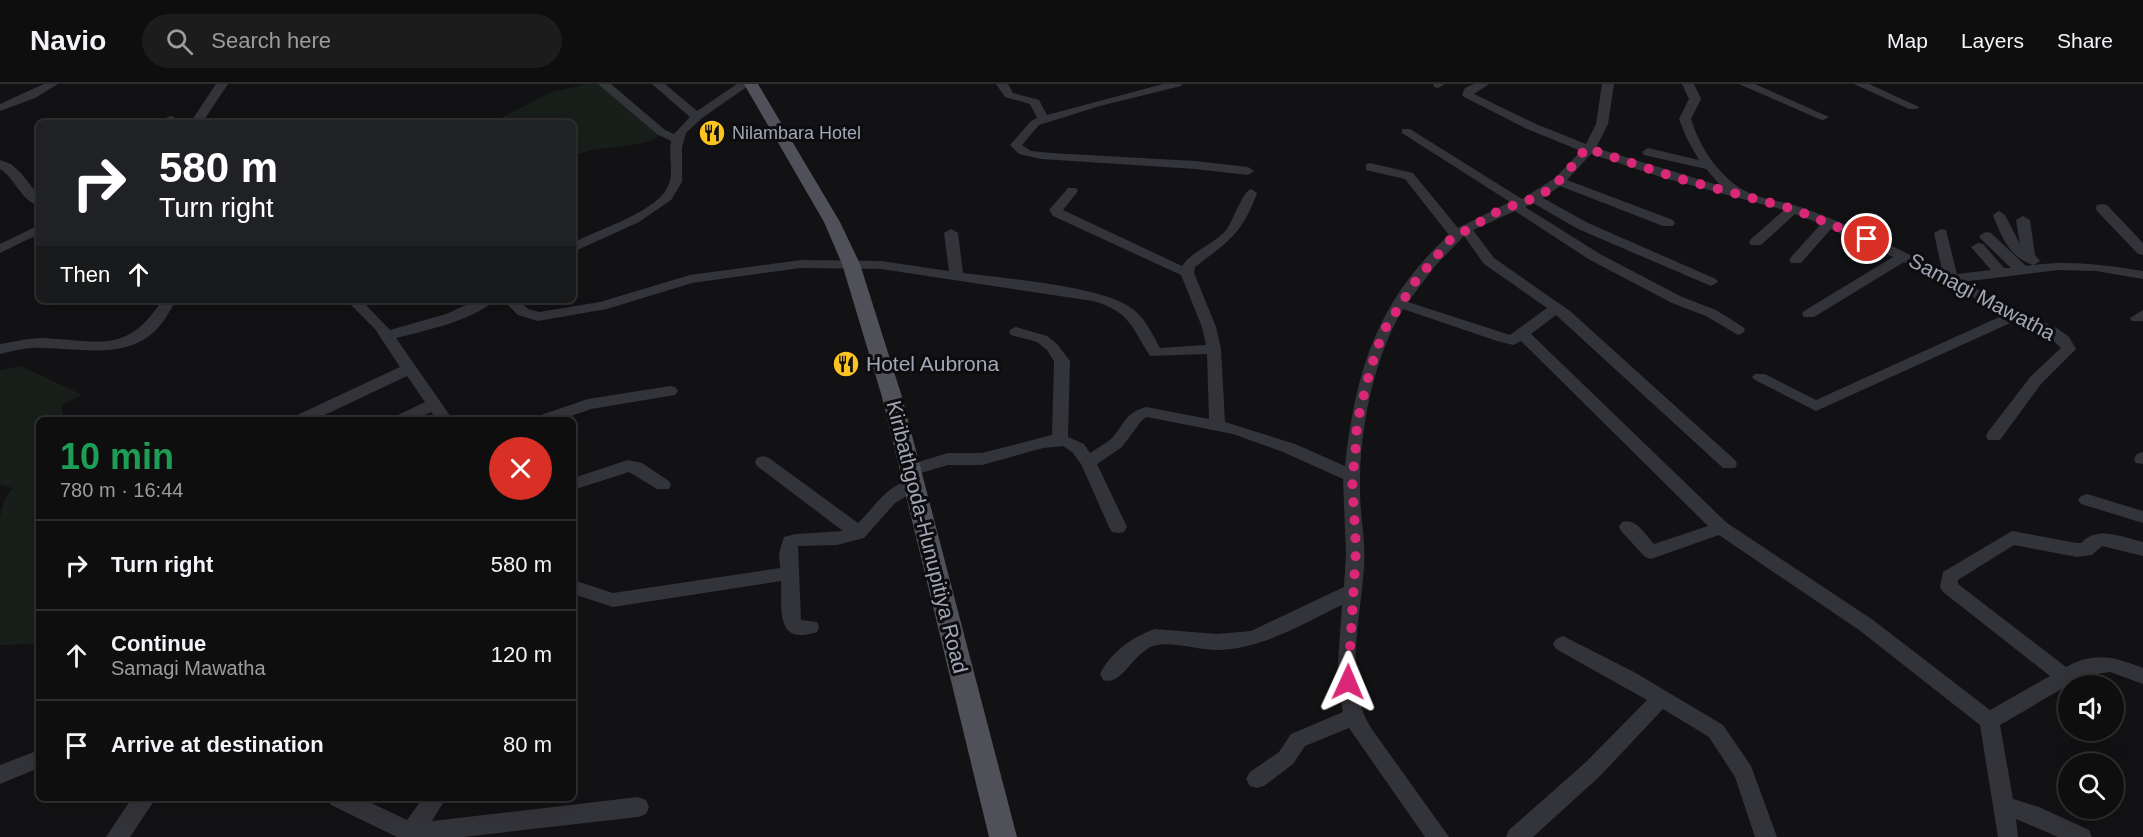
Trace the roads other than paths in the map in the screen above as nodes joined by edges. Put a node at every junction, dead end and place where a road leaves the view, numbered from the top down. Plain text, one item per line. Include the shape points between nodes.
1 (52, 84) edge
2 (222, 84) edge
3 (604, 84) edge
4 (658, 84) edge
5 (745, 84) edge
6 (751, 84) edge
7 (1002, 84) edge
8 (1177, 84) edge
9 (1483, 84) edge
10 (1607, 84) edge
11 (1688, 84) edge
12 (1744, 84) edge
13 (1860, 84) edge
14 (1913, 107) dead end
15 (0, 108) edge
16 (697, 117) junction
17 (1823, 117) dead end
18 (198, 120) edge
19 (1044, 120) junction
20 (1406, 131) dead end
21 (677, 140) junction
22 (1586, 148) junction
23 (1648, 152) dead end
24 (0, 164) edge
25 (1709, 166) junction
26 (1370, 167) dead end
27 (1248, 171) dead end
28 (36, 181) edge
29 (1558, 182) junction
30 (23, 187) junction
31 (1072, 191) dead end
32 (1251, 193) dead end
33 (1747, 197) junction
34 (36, 200) edge
35 (1522, 202) junction
36 (2102, 208) dead end
37 (1793, 209) junction
38 (1999, 215) dead end
39 (2023, 220) dead end
40 (1668, 223) dead end
41 (1829, 223) junction
42 (36, 231) edge
43 (951, 233) dead end
44 (1462, 233) junction
45 (1941, 233) dead end
46 (1756, 242) dead end
47 (576, 247) edge
48 (0, 249) edge
49 (2143, 251) edge
50 (1905, 256) junction
51 (1796, 260) dead end
52 (851, 264) junction
53 (2031, 265) junction
54 (2000, 272) junction
55 (1187, 273) junction
56 (2143, 274) edge
57 (957, 276) junction
58 (1951, 279) junction
59 (1711, 282) dead end
60 (167, 303) edge
61 (356, 303) edge
62 (482, 303) edge
63 (513, 303) edge
64 (1401, 304) junction
65 (1556, 308) junction
66 (1809, 314) dead end
67 (2018, 315) junction
68 (1738, 330) dead end
69 (1016, 332) dead end
70 (1522, 334) junction
71 (386, 336) junction
72 (0, 349) edge
73 (1214, 349) junction
74 (410, 368) junction
75 (1760, 377) dead end
76 (670, 391) dead end
77 (434, 404) junction
78 (307, 417) edge
79 (408, 417) edge
80 (443, 417) edge
81 (552, 417) edge
82 (1218, 425) junction
83 (1994, 436) dead end
84 (1060, 440) junction
85 (763, 462) dead end
86 (1088, 462) junction
87 (1730, 464) dead end
88 (1352, 476) junction
89 (912, 477) junction
90 (576, 483) edge
91 (663, 485) dead end
92 (2087, 500) dead end
93 (2143, 517) edge
94 (1118, 527) dead end
95 (1628, 527) dead end
96 (1721, 528) junction
97 (858, 533) junction
98 (2143, 549) edge
99 (789, 573) junction
100 (576, 588) edge
101 (1353, 591) junction
102 (810, 627) dead end
103 (1563, 644) dead end
104 (1110, 674) dead end
105 (2062, 675) edge
106 (2069, 675) edge
107 (2143, 676) edge
108 (2058, 681) edge
109 (1660, 699) junction
110 (1355, 716) junction
111 (1989, 721) junction
112 (36, 760) edge
113 (0, 775) edge
114 (1257, 779) dead end
115 (143, 801) edge
116 (345, 801) edge
117 (433, 801) edge
118 (2004, 806) junction
119 (638, 807) dead end
120 (410, 835) edge
121 (2008, 835) dead end
122 (117, 837) edge
123 (1003, 837) edge
124 (1438, 837) edge
125 (1517, 837) edge
126 (1766, 837) edge
127 (2081, 837) edge

1 - 15 street
2 - 18 street
3 - 21 street via 661,132
4 - 16 street
5 - 16 street
6 - 52 main road, Kiribathgoda-Hunupitiya Road via 832,222
7 - 19 street via 1009,95 1035,102
8 - 19 street
9 - 22 street via 1469,90 1468,95
10 - 22 street via 1599,130
11 - 25 street, Samagi Mawatha via 1695,99 1685,119
12 - 17 street
13 - 14 street
16 - 21 street
19 - 27 street via 1035,123 1016,145 1019,150 1051,157
20 - 35 street
21 - 47 street via 676,184 667,197 648,211
22 - 29 street
22 - 33 street
23 - 25 street
24 - 30 street via 13,170
25 - 33 street, Samagi Mawatha
26 - 44 street via 1409,176
28 - 30 street
29 - 35 street
29 - 40 street
30 - 34 street
31 - 55 street via 1055,210 1058,213
32 - 55 street via 1237,227 1189,265
33 - 37 street, Samagi Mawatha
35 - 44 street
35 - 59 street
35 - 68 street via 1595,257 1677,300 1712,313
36 - 49 street
37 - 41 street, Samagi Mawatha
37 - 46 street
38 - 53 street via 2008,240
39 - 53 street
41 - 50 street, Samagi Mawatha
41 - 51 street
42 - 48 street
43 - 57 street
44 - 64 street via 1450,240
44 - 65 street via 1490,261
45 - 58 street
50 - 58 street, Samagi Mawatha
50 - 66 street
52 - 57 street
52 - 63 street via 801,264 690,279 602,306 538,317 523,312
52 - 89 main road, Kiribathgoda-Hunupitiya Road
53 - 54 street
53 - 54 street via 1982,241
53 - 56 street via 2096,267
54 - 58 street
55 - 73 street
57 - 73 street via 1114,301 1141,325 1155,353
58 - 67 street, Samagi Mawatha
60 - 72 street via 143,333 104,347 40,343
61 - 71 street
62 - 71 street via 438,322
64 - 70 street via 1502,338 1513,340
64 - 88 street via 1383,332 1370,370 1357,423
65 - 70 street
65 - 87 street
67 - 75 street via 1816,406
67 - 83 street, Samagi Mawatha via 2053,332 2069,349 2036,380
69 - 84 street via 1042,339 1062,361
70 - 96 street
71 - 74 street
73 - 82 street
74 - 77 street
74 - 78 street
76 - 81 street via 588,404
77 - 79 street
77 - 80 street
82 - 86 street via 1140,413 1116,443
82 - 88 street via 1272,441
84 - 86 street via 1078,448
84 - 89 street via 982,459 948,459
85 - 97 street
86 - 94 street
88 - 101 street via 1356,549
89 - 97 street
89 - 123 main road, Kiribathgoda-Hunupitiya Road
90 - 91 street via 628,466
92 - 93 street
95 - 96 street via 1651,552
96 - 111 street via 1866,625
97 - 99 street via 829,541 790,542
98 - 105 street via 2102,539 2095,540 2086,550 2077,550 2012,538 1950,577 1949,587
99 - 100 street via 613,600
99 - 102 street via 794,627
101 - 104 street via 1254,638 1217,642 1155,637 1131,649
101 - 110 street via 1348,682
103 - 109 street
106 - 107 street via 2111,664
108 - 111 street
109 - 125 street via 1593,769
109 - 126 street via 1716,731 1744,773
110 - 114 street via 1298,740 1286,758
110 - 124 street via 1368,741
111 - 118 street
112 - 113 street
115 - 122 street
116 - 120 street
117 - 120 street
118 - 121 street
118 - 127 street
119 - 120 street

